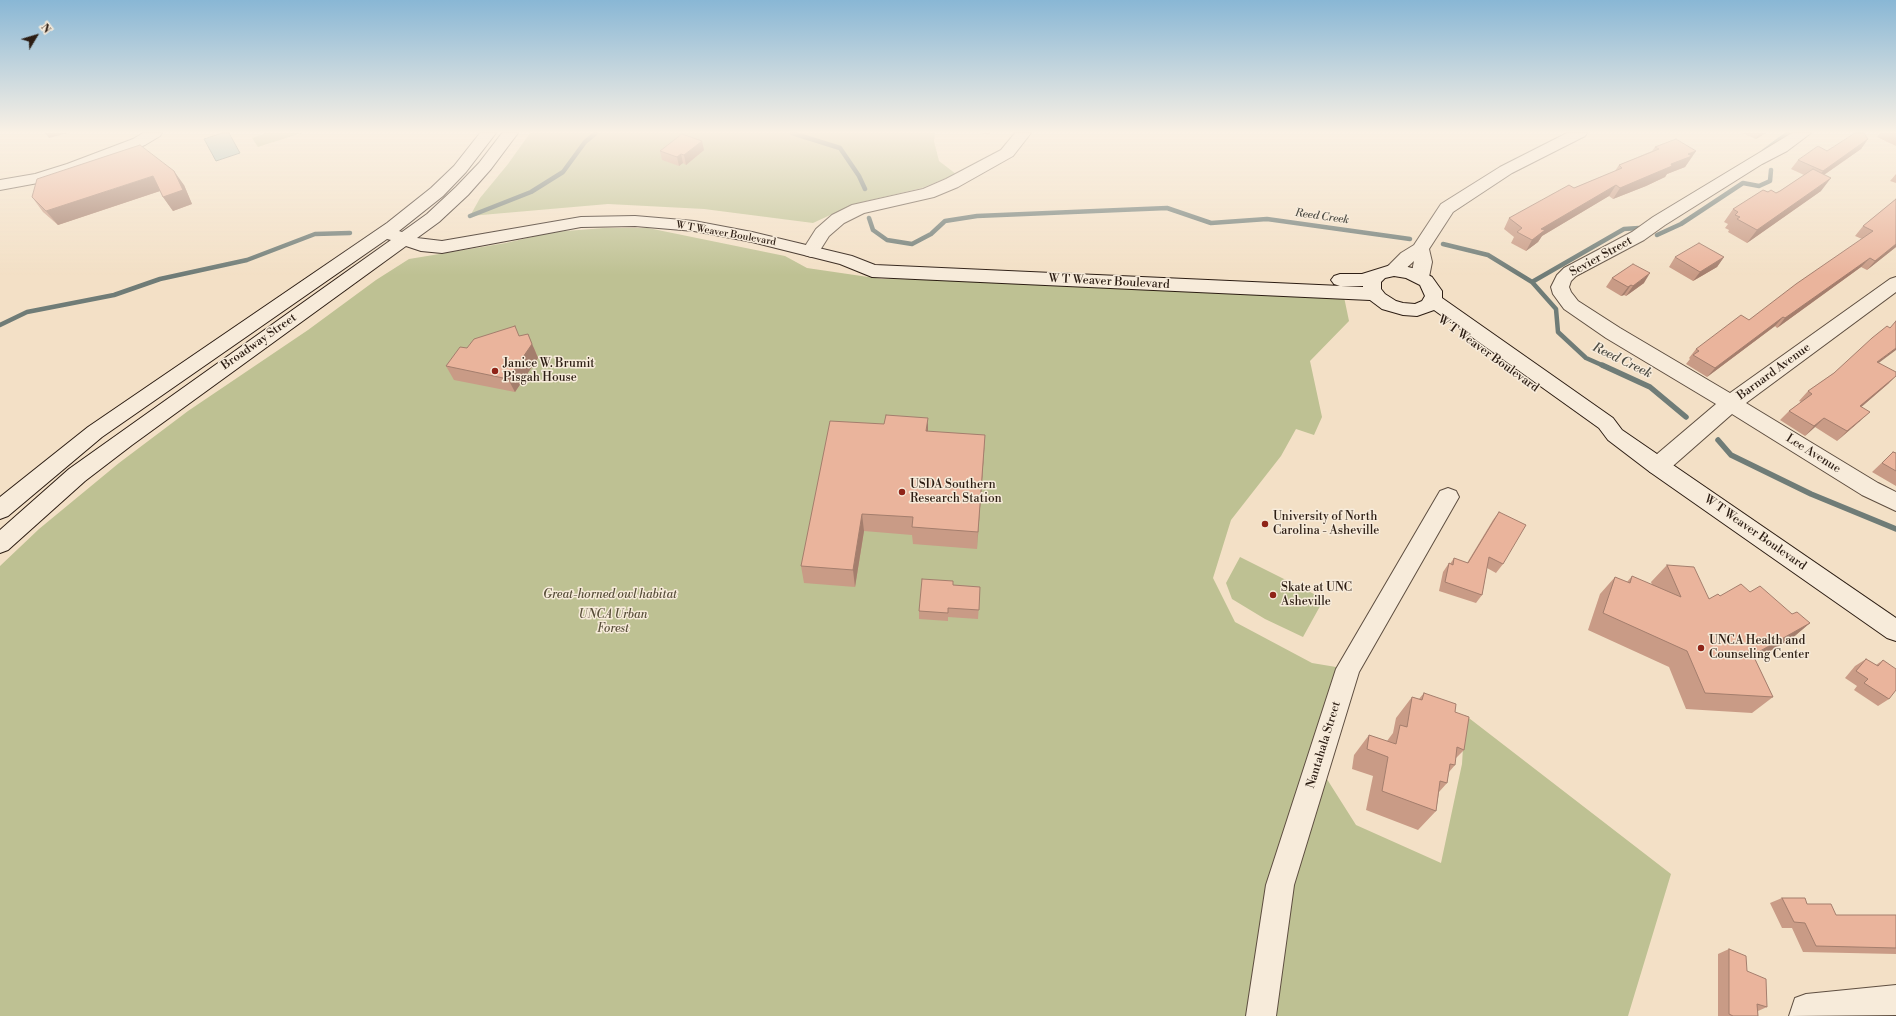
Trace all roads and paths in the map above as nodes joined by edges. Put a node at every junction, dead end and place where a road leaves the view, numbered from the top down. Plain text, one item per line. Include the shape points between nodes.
1 (25, 180) edge
2 (449, 180) edge
3 (472, 180) edge
4 (957, 180) edge
5 (1490, 180) edge
6 (1725, 180) edge
7 (17, 182) junction
8 (0, 185) edge
9 (0, 190) edge
10 (432, 218) junction
11 (581, 222) junction
12 (385, 232) junction
13 (404, 239) junction
14 (1420, 249) junction
15 (811, 251) junction
16 (1394, 270) junction
17 (1420, 277) junction
18 (1896, 283) edge
19 (1374, 285) junction
20 (1428, 304) junction
21 (1731, 404) junction
22 (1658, 466) junction
23 (1448, 497) dead end
24 (1896, 502) edge
25 (0, 510) edge
26 (0, 544) edge
27 (1896, 631) edge
28 (1896, 1000) edge
29 (1261, 1016) edge
30 (1804, 1016) edge

1 - 7 main road
2 - 12 main road, Broadway Street
3 - 10 main road, Broadway Street
4 - 15 main road via 928,193 858,209 838,219 822,233
5 - 14 main road via 1447,208
6 - 21 main road, Sevier Street via 1638,236 1570,272 1560,287 1562,294 1571,304 1590,318
7 - 8 main road
7 - 9 main road
10 - 11 main road, W T Weaver Boulevard via 437,231 458,236 543,221
10 - 13 main road, Broadway Street
11 - 13 main road, W T Weaver Boulevard via 432,248
11 - 15 main road, W T Weaver Boulevard via 635,221 694,226
12 - 13 main road, W T Weaver Boulevard
12 - 25 main road, Broadway Street via 96,432
13 - 26 main road, Broadway Street via 125,438 77,475
14 - 16 main road
14 - 17 main road via 1423,262
15 - 19 main road, W T Weaver Boulevard via 846,260 872,271 897,273
16 - 17 main road
16 - 19 main road via 1384,271
17 - 20 main road via 1433,291
18 - 21 main road, Barnard Avenue
19 - 20 main road via 1383,302 1396,308 1410,310
20 - 22 main road, W T Weaver Boulevard via 1595,431 1614,435
21 - 22 main road, Barnard Avenue
21 - 24 main road, Lee Avenue via 1870,489
22 - 27 main road, W T Weaver Boulevard
23 - 29 main road, Nantahala Street via 1348,669 1280,885
28 - 30 main road via 1806,1009

